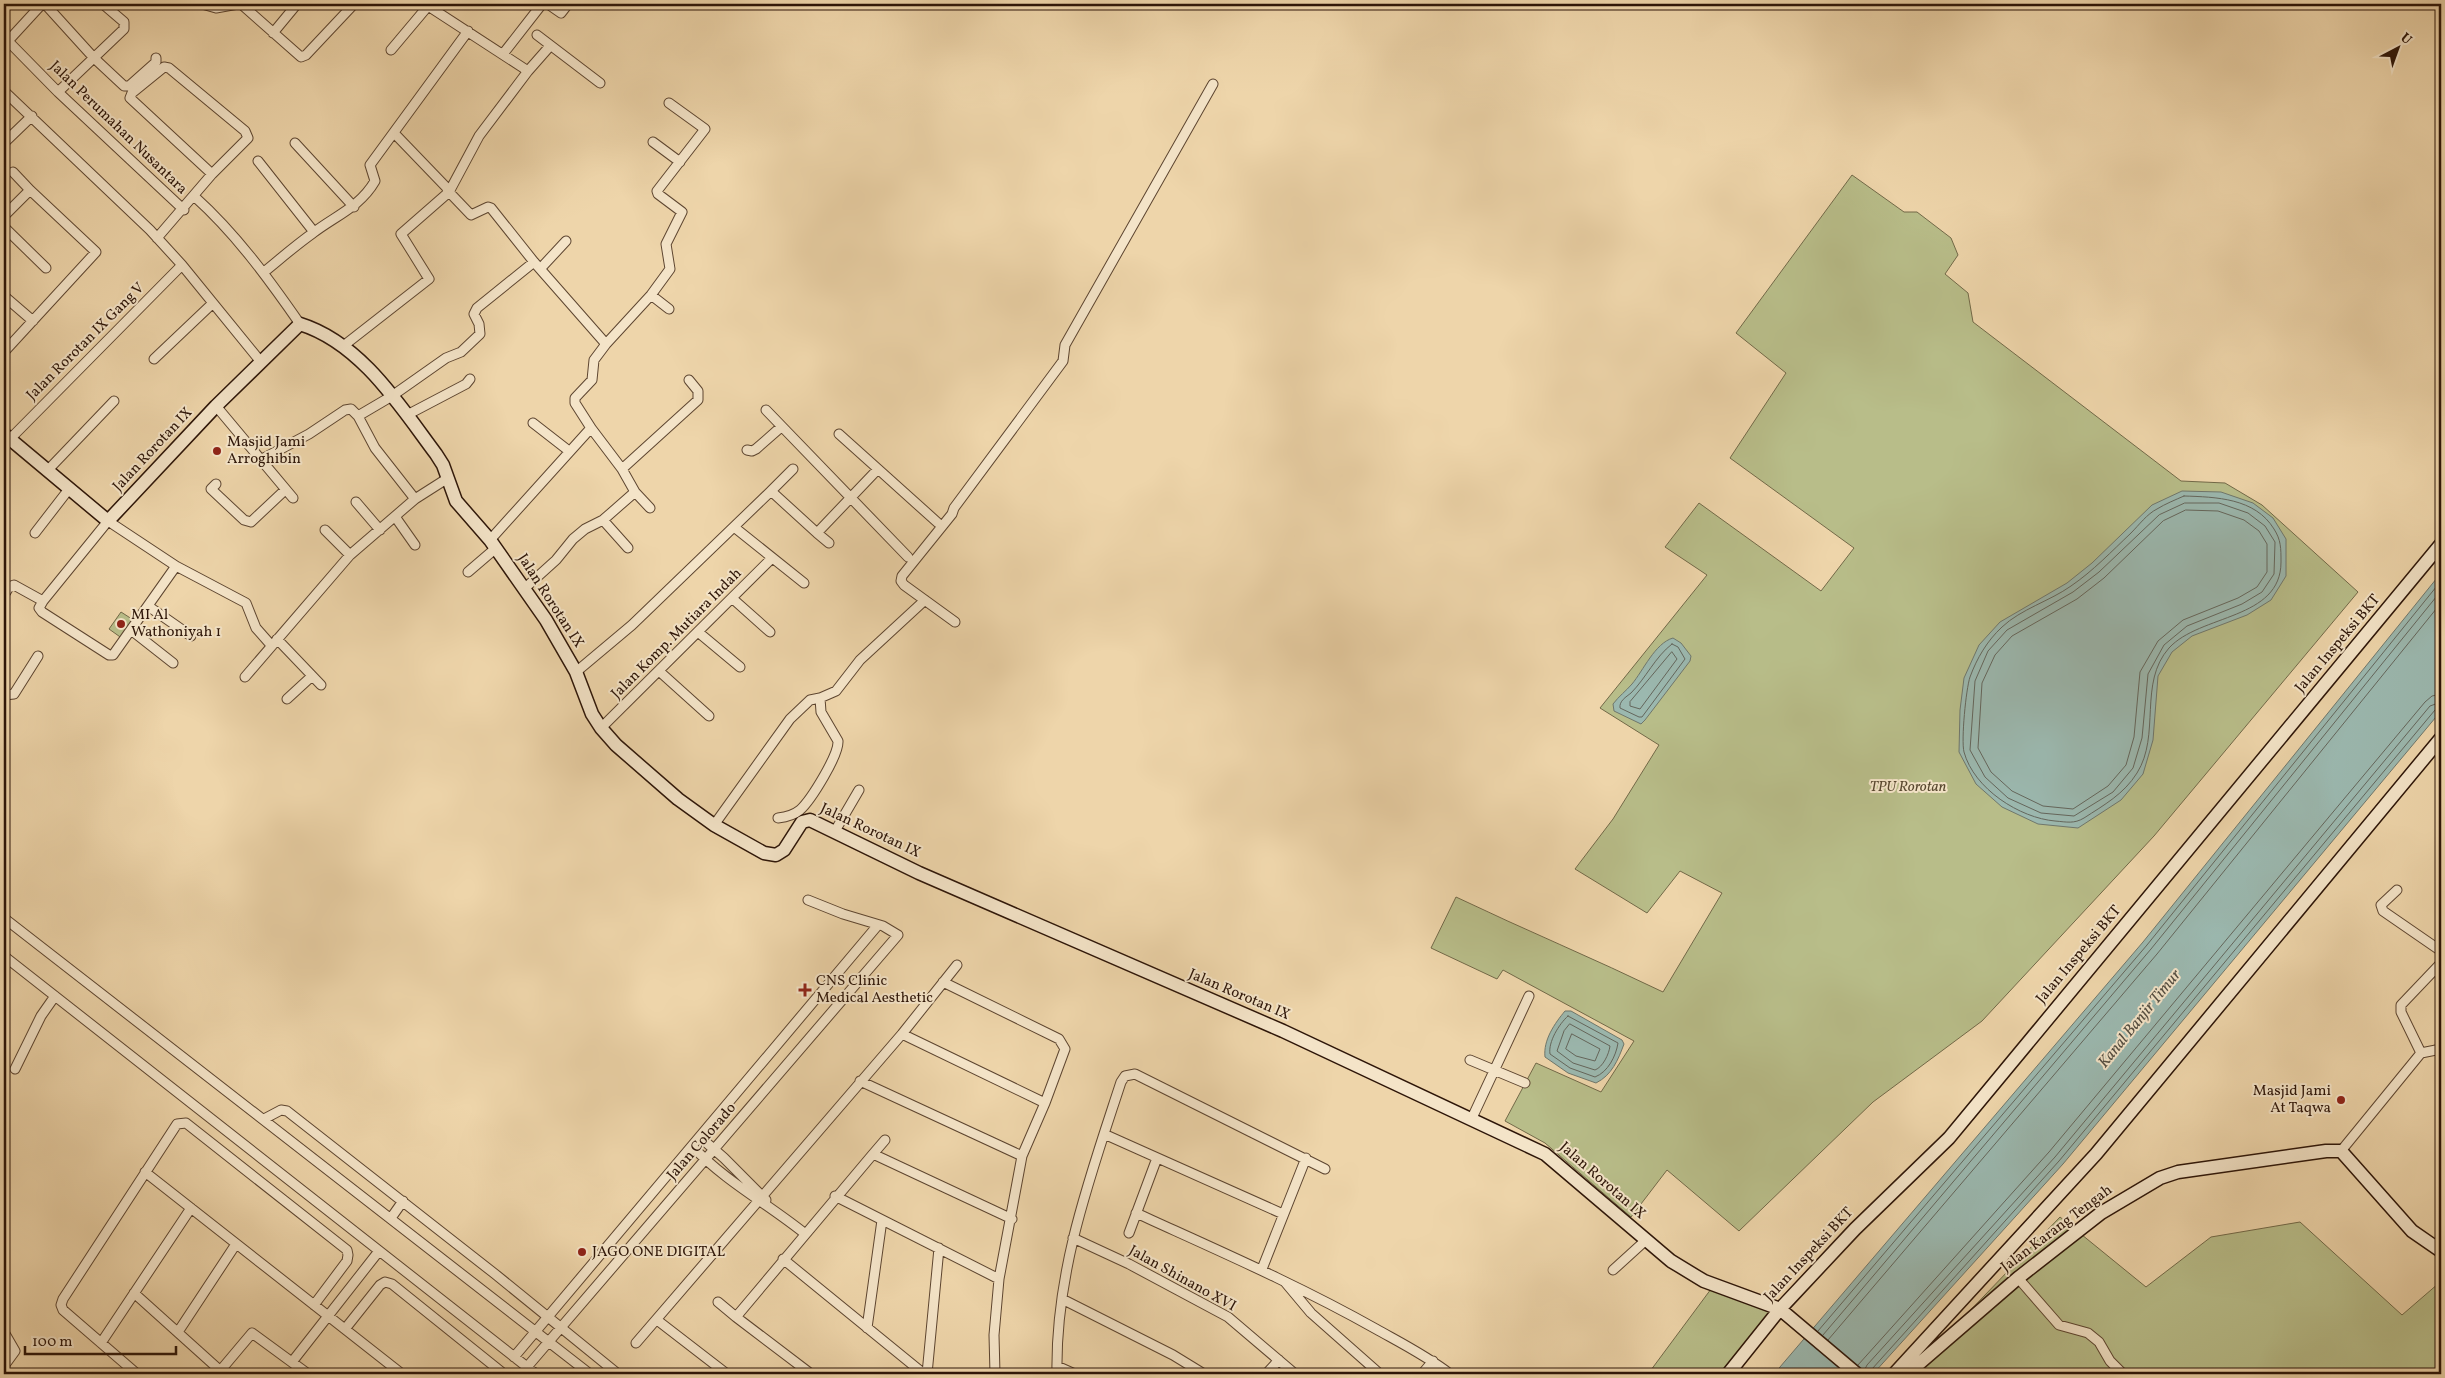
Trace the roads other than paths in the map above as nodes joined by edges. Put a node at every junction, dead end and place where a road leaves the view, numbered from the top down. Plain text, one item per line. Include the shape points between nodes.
1 (44, 4) edge
2 (103, 4) edge
3 (202, 4) edge
4 (240, 4) edge
5 (297, 4) edge
6 (354, 4) edge
7 (542, 4) edge
8 (548, 4) edge
9 (568, 4) edge
10 (426, 5) edge
11 (468, 31) junction
12 (273, 33) junction
13 (537, 36) dead end
14 (6, 39) edge
15 (550, 46) junction
16 (391, 50) dead end
17 (503, 54) junction
18 (94, 58) junction
19 (156, 58) dead end
20 (528, 71) junction
21 (600, 83) dead end
22 (1213, 84) dead end
23 (4, 91) edge
24 (58, 92) junction
25 (670, 103) dead end
26 (32, 116) junction
27 (395, 134) junction
28 (653, 142) dead end
29 (4, 143) edge
30 (295, 143) dead end
31 (258, 161) dead end
32 (680, 162) junction
33 (13, 172) dead end
34 (212, 174) junction
35 (30, 190) junction
36 (449, 192) junction
37 (195, 197) junction
38 (354, 207) junction
39 (184, 210) junction
40 (4, 216) edge
41 (4, 227) edge
42 (314, 232) junction
43 (566, 241) dead end
44 (160, 242) junction
45 (182, 266) junction
46 (537, 266) junction
47 (46, 268) dead end
48 (264, 272) junction
49 (4, 296) edge
50 (651, 296) junction
51 (213, 303) junction
52 (669, 309) dead end
53 (33, 322) junction
54 (300, 324) junction
55 (606, 344) junction
56 (342, 347) junction
57 (4, 352) edge
58 (154, 359) dead end
59 (260, 362) junction
60 (470, 379) dead end
61 (689, 380) dead end
62 (392, 396) junction
63 (114, 401) dead end
64 (216, 406) junction
65 (766, 410) dead end
66 (407, 415) junction
67 (358, 416) junction
68 (533, 423) dead end
69 (781, 427) junction
70 (592, 428) junction
71 (839, 434) dead end
72 (7, 436) edge
73 (747, 450) dead end
74 (569, 451) junction
75 (262, 459) junction
76 (622, 469) junction
77 (793, 469) dead end
78 (47, 470) junction
79 (878, 470) junction
80 (448, 478) junction
81 (216, 484) dead end
82 (69, 489) junction
83 (285, 490) junction
84 (770, 491) junction
85 (635, 492) junction
86 (850, 497) junction
87 (293, 498) dead end
88 (415, 499) junction
89 (356, 502) dead end
90 (650, 508) dead end
91 (396, 518) junction
92 (603, 520) junction
93 (108, 521) junction
94 (938, 523) dead end
95 (734, 527) junction
96 (325, 530) dead end
97 (380, 530) junction
98 (35, 533) dead end
99 (818, 533) junction
100 (830, 543) dead end
101 (493, 544) junction
102 (2441, 544) edge
103 (415, 545) dead end
104 (628, 548) dead end
105 (350, 555) junction
106 (908, 557) dead end
107 (772, 558) junction
108 (176, 566) junction
109 (468, 572) dead end
110 (804, 583) dead end
111 (525, 588) junction
112 (4, 595) edge
113 (732, 599) junction
114 (925, 600) junction
115 (43, 601) junction
116 (148, 606) junction
117 (955, 622) dead end
118 (131, 630) junction
119 (698, 632) junction
120 (770, 632) dead end
121 (191, 636) dead end
122 (274, 642) junction
123 (38, 656) dead end
124 (173, 663) dead end
125 (740, 667) dead end
126 (659, 671) junction
127 (576, 672) junction
128 (312, 676) junction
129 (244, 677) dead end
130 (321, 685) dead end
131 (4, 694) edge
132 (820, 698) junction
133 (287, 699) dead end
134 (709, 716) dead end
135 (601, 728) junction
136 (2441, 738) edge
137 (859, 790) dead end
138 (778, 818) dead end
139 (714, 825) junction
140 (835, 832) junction
141 (2397, 890) dead end
142 (808, 900) dead end
143 (4, 918) edge
144 (878, 925) junction
145 (2441, 951) edge
146 (4, 956) edge
147 (2441, 963) edge
148 (957, 964) dead end
149 (943, 982) junction
150 (55, 996) junction
151 (1529, 996) dead end
152 (902, 1034) junction
153 (2441, 1049) edge
154 (2421, 1052) junction
155 (1470, 1060) dead end
156 (14, 1069) dead end
157 (1495, 1070) junction
158 (860, 1081) junction
159 (1524, 1083) dead end
160 (1045, 1103) junction
161 (1472, 1118) junction
162 (264, 1119) junction
163 (1104, 1134) junction
164 (701, 1138) junction
165 (886, 1140) dead end
166 (693, 1147) junction
167 (714, 1149) junction
168 (2341, 1151) junction
169 (873, 1154) junction
170 (1022, 1156) junction
171 (1157, 1158) junction
172 (1306, 1158) junction
173 (705, 1160) junction
174 (679, 1164) junction
175 (1324, 1168) dead end
176 (145, 1172) junction
177 (692, 1176) junction
178 (835, 1196) junction
179 (762, 1198) junction
180 (403, 1201) junction
181 (190, 1208) junction
182 (1136, 1213) junction
183 (1283, 1214) junction
184 (391, 1218) junction
185 (1012, 1219) junction
186 (882, 1220) junction
187 (804, 1233) junction
188 (1129, 1233) dead end
189 (1073, 1238) junction
190 (1646, 1240) junction
191 (236, 1244) junction
192 (939, 1248) junction
193 (379, 1251) junction
194 (2441, 1251) edge
195 (783, 1259) junction
196 (1262, 1269) junction
197 (1613, 1270) dead end
198 (1000, 1279) junction
199 (1283, 1280) junction
200 (2021, 1282) junction
201 (134, 1294) junction
202 (1062, 1299) junction
203 (718, 1302) dead end
204 (314, 1305) junction
205 (1784, 1312) junction
206 (328, 1316) junction
207 (548, 1316) junction
208 (736, 1316) junction
209 (657, 1320) junction
210 (561, 1328) junction
211 (868, 1328) junction
212 (345, 1329) junction
213 (4, 1332) edge
214 (178, 1332) junction
215 (534, 1333) junction
216 (101, 1343) junction
217 (636, 1343) dead end
218 (546, 1344) junction
219 (514, 1357) junction
220 (1279, 1360) junction
221 (1433, 1361) junction
222 (292, 1362) junction
223 (4, 1366) edge
224 (527, 1367) junction
225 (1057, 1370) edge
226 (222, 1372) edge
227 (137, 1374) edge
228 (308, 1374) edge
229 (402, 1374) edge
230 (504, 1374) edge
231 (536, 1374) edge
232 (590, 1374) edge
233 (618, 1374) edge
234 (727, 1374) edge
235 (811, 1374) edge
236 (926, 1374) edge
237 (995, 1374) edge
238 (1075, 1374) edge
239 (1204, 1374) edge
240 (1266, 1374) edge
241 (1295, 1374) edge
242 (1380, 1374) edge
243 (1422, 1374) edge
244 (1450, 1374) edge
245 (1728, 1374) edge
246 (1857, 1374) edge
247 (1894, 1374) edge
248 (1906, 1374) edge
249 (2123, 1374) edge

1 - 14 street
1 - 18 street
2 - 18 street via 125,25
3 - 4 street via 216,8
4 - 12 street
5 - 12 street
6 - 12 street via 301,57
7 - 17 street
8 - 9 street via 561,12
10 - 11 street
10 - 16 street
11 - 17 street
11 - 27 street
13 - 15 street
14 - 24 street, Jalan Perumahan Nusantara
15 - 20 street
15 - 21 street
17 - 20 street
18 - 19 street via 126,86 156,62
18 - 24 street
20 - 36 street via 479,136
22 - 114 street via 1065,345 1063,361 952,514 902,576 902,583
23 - 26 street
24 - 39 street, Jalan Perumahan Nusantara
25 - 32 street via 705,130
26 - 29 street
26 - 44 street
27 - 36 street
27 - 38 street via 370,165 375,181
28 - 32 street
30 - 38 street
31 - 42 street
32 - 50 street via 657,191 682,212 666,244 670,269
33 - 35 street
34 - 34 street via 130,98 160,69 166,67 245,130 248,138
34 - 37 street
35 - 40 street
35 - 53 street via 96,251
36 - 46 street via 471,215 490,208
36 - 56 street via 401,234 429,280
37 - 39 street
37 - 48 street via 218,218
38 - 42 street
39 - 44 street, Jalan Perumahan Nusantara
41 - 47 street
42 - 48 street
43 - 46 street
44 - 45 street
45 - 51 street
45 - 72 street, Jalan Rorotan IX Gang V
46 - 55 street
46 - 62 street via 477,308 474,314 480,334 471,344
48 - 54 street
49 - 53 street
50 - 52 street
50 - 55 street
51 - 58 street
51 - 59 street
53 - 57 street
54 - 56 street, Jalan Rorotan IX
54 - 59 street, Jalan Rorotan IX
55 - 70 street via 593,362 592,380 574,401
56 - 62 street, Jalan Rorotan IX
59 - 64 street, Jalan Rorotan IX
60 - 66 street
61 - 76 street via 698,391 698,400
62 - 66 street, Jalan Rorotan IX
62 - 67 street
63 - 78 street
64 - 75 street
64 - 93 street, Jalan Rorotan IX
65 - 69 street
66 - 80 street, Jalan Rorotan IX via 436,454
67 - 75 street via 351,409 345,410
67 - 88 street via 375,448
68 - 74 street
69 - 73 street via 752,452
69 - 86 street
70 - 74 street
70 - 76 street
71 - 79 street
72 - 78 street
74 - 101 street
75 - 83 street
76 - 85 street
77 - 84 street
78 - 82 street
79 - 86 street
79 - 94 street
80 - 88 street
80 - 101 street, Jalan Rorotan IX via 456,501
81 - 83 street via 211,489 244,520 252,522
82 - 93 street
82 - 98 street
83 - 87 street
84 - 95 street
84 - 99 street
85 - 90 street
85 - 92 street
86 - 99 street
86 - 106 street
88 - 91 street
89 - 97 street
91 - 97 street
91 - 103 street
92 - 104 street
92 - 111 street via 573,539 556,560
93 - 108 street
93 - 115 street
95 - 107 street
95 - 127 street via 632,625
96 - 105 street
97 - 105 street
99 - 100 street
101 - 109 street
101 - 111 street, Jalan Rorotan IX
102 - 205 street, Jalan Inspeksi BKT via 1949,1138 1855,1229
105 - 122 street
107 - 110 street
107 - 113 street, Jalan Komp. Mutiara Indah
108 - 116 street
108 - 122 street via 246,603 256,628
111 - 127 street, Jalan Rorotan IX
112 - 115 street via 14,585
113 - 119 street, Jalan Komp. Mutiara Indah
113 - 120 street
114 - 117 street
114 - 132 street via 860,660 836,691
115 - 118 street via 39,608 42,612 112,655
116 - 118 street
116 - 121 street
118 - 124 street
119 - 125 street
119 - 126 street, Jalan Komp. Mutiara Indah
122 - 128 street
122 - 129 street
123 - 131 street via 14,694
126 - 134 street
126 - 135 street, Jalan Komp. Mutiara Indah
127 - 135 street, Jalan Rorotan IX
128 - 130 street
128 - 133 street
132 - 138 street via 820,712 838,744 806,804 793,814
132 - 139 street via 810,700 790,719
135 - 139 street, Jalan Rorotan IX via 640,768
136 - 247 street via 2096,1154
137 - 140 street
139 - 140 street, Jalan Rorotan IX via 771,855 784,850 807,819
140 - 161 street, Jalan Rorotan IX via 919,873 1283,1031
141 - 145 street via 2381,905 2383,912
142 - 144 street
143 - 162 street
144 - 164 street, Jalan Colorado
144 - 167 street, Jalan Colorado via 898,935
146 - 150 street
147 - 154 street via 2401,1005 2401,1012
148 - 149 street
149 - 152 street
149 - 160 street via 1062,1043 1065,1052
150 - 156 street via 38,1021
150 - 193 street
151 - 157 street
152 - 158 street
152 - 160 street
153 - 154 street
154 - 168 street
155 - 157 street
157 - 159 street
157 - 161 street
158 - 170 street
158 - 179 street
160 - 170 street
161 - 190 street, Jalan Rorotan IX via 1546,1154
162 - 180 street via 281,1110 287,1111
162 - 184 street
163 - 171 street
163 - 172 street via 1121,1082 1130,1074
163 - 189 street
164 - 166 street, Jalan Colorado
164 - 167 street
165 - 169 street
166 - 173 street
166 - 174 street, Jalan Colorado
167 - 173 street, Jalan Colorado
167 - 179 street
168 - 194 street via 2412,1231
168 - 200 street, Jalan Karang Tengah via 2169,1174 2101,1213
169 - 178 street
169 - 185 street
170 - 185 street
171 - 182 street
171 - 183 street
172 - 175 street
172 - 183 street
173 - 177 street, Jalan Colorado
173 - 179 street
174 - 177 street
174 - 207 street, Jalan Colorado
176 - 181 street
176 - 204 street via 177,1124 186,1123 346,1250 347,1261
176 - 216 street via 61,1305
177 - 210 street, Jalan Colorado
178 - 186 street
178 - 187 street
179 - 187 street
179 - 209 street
180 - 184 street
180 - 207 street
181 - 191 street
181 - 201 street
182 - 188 street
182 - 196 street
183 - 196 street
184 - 215 street
185 - 198 street
186 - 192 street
186 - 211 street
187 - 195 street
189 - 202 street
189 - 220 street, Jalan Shinano XVI via 1228,1317
190 - 197 street
190 - 205 street, Jalan Rorotan IX via 1695,1276
191 - 204 street
191 - 214 street
192 - 198 street
192 - 236 street
193 - 206 street
193 - 219 street
195 - 208 street
195 - 211 street
196 - 199 street
198 - 237 street via 994,1335
199 - 221 street
199 - 242 street via 1304,1307
200 - 248 street, Jalan Karang Tengah
200 - 249 street via 2059,1325 2088,1333 2099,1342 2110,1361
201 - 214 street
201 - 216 street
202 - 225 street
202 - 239 street
203 - 208 street
204 - 206 street
205 - 245 street, Jalan Inspeksi BKT
205 - 246 street, Jalan Rorotan IX
206 - 212 street
206 - 222 street
207 - 210 street
207 - 215 street, Jalan Colorado
208 - 235 street
209 - 217 street
209 - 234 street
210 - 218 street, Jalan Colorado
210 - 233 street
211 - 236 street
212 - 229 street
212 - 230 street via 385,1282 392,1284
213 - 223 street via 15,1350
214 - 226 street
215 - 218 street
215 - 219 street, Jalan Colorado
216 - 227 street
218 - 224 street, Jalan Colorado
218 - 232 street
219 - 224 street
220 - 240 street
220 - 241 street, Jalan Shinano XVI
221 - 243 street
221 - 244 street
222 - 226 street via 252,1333
222 - 228 street
224 - 231 street
225 - 238 street

